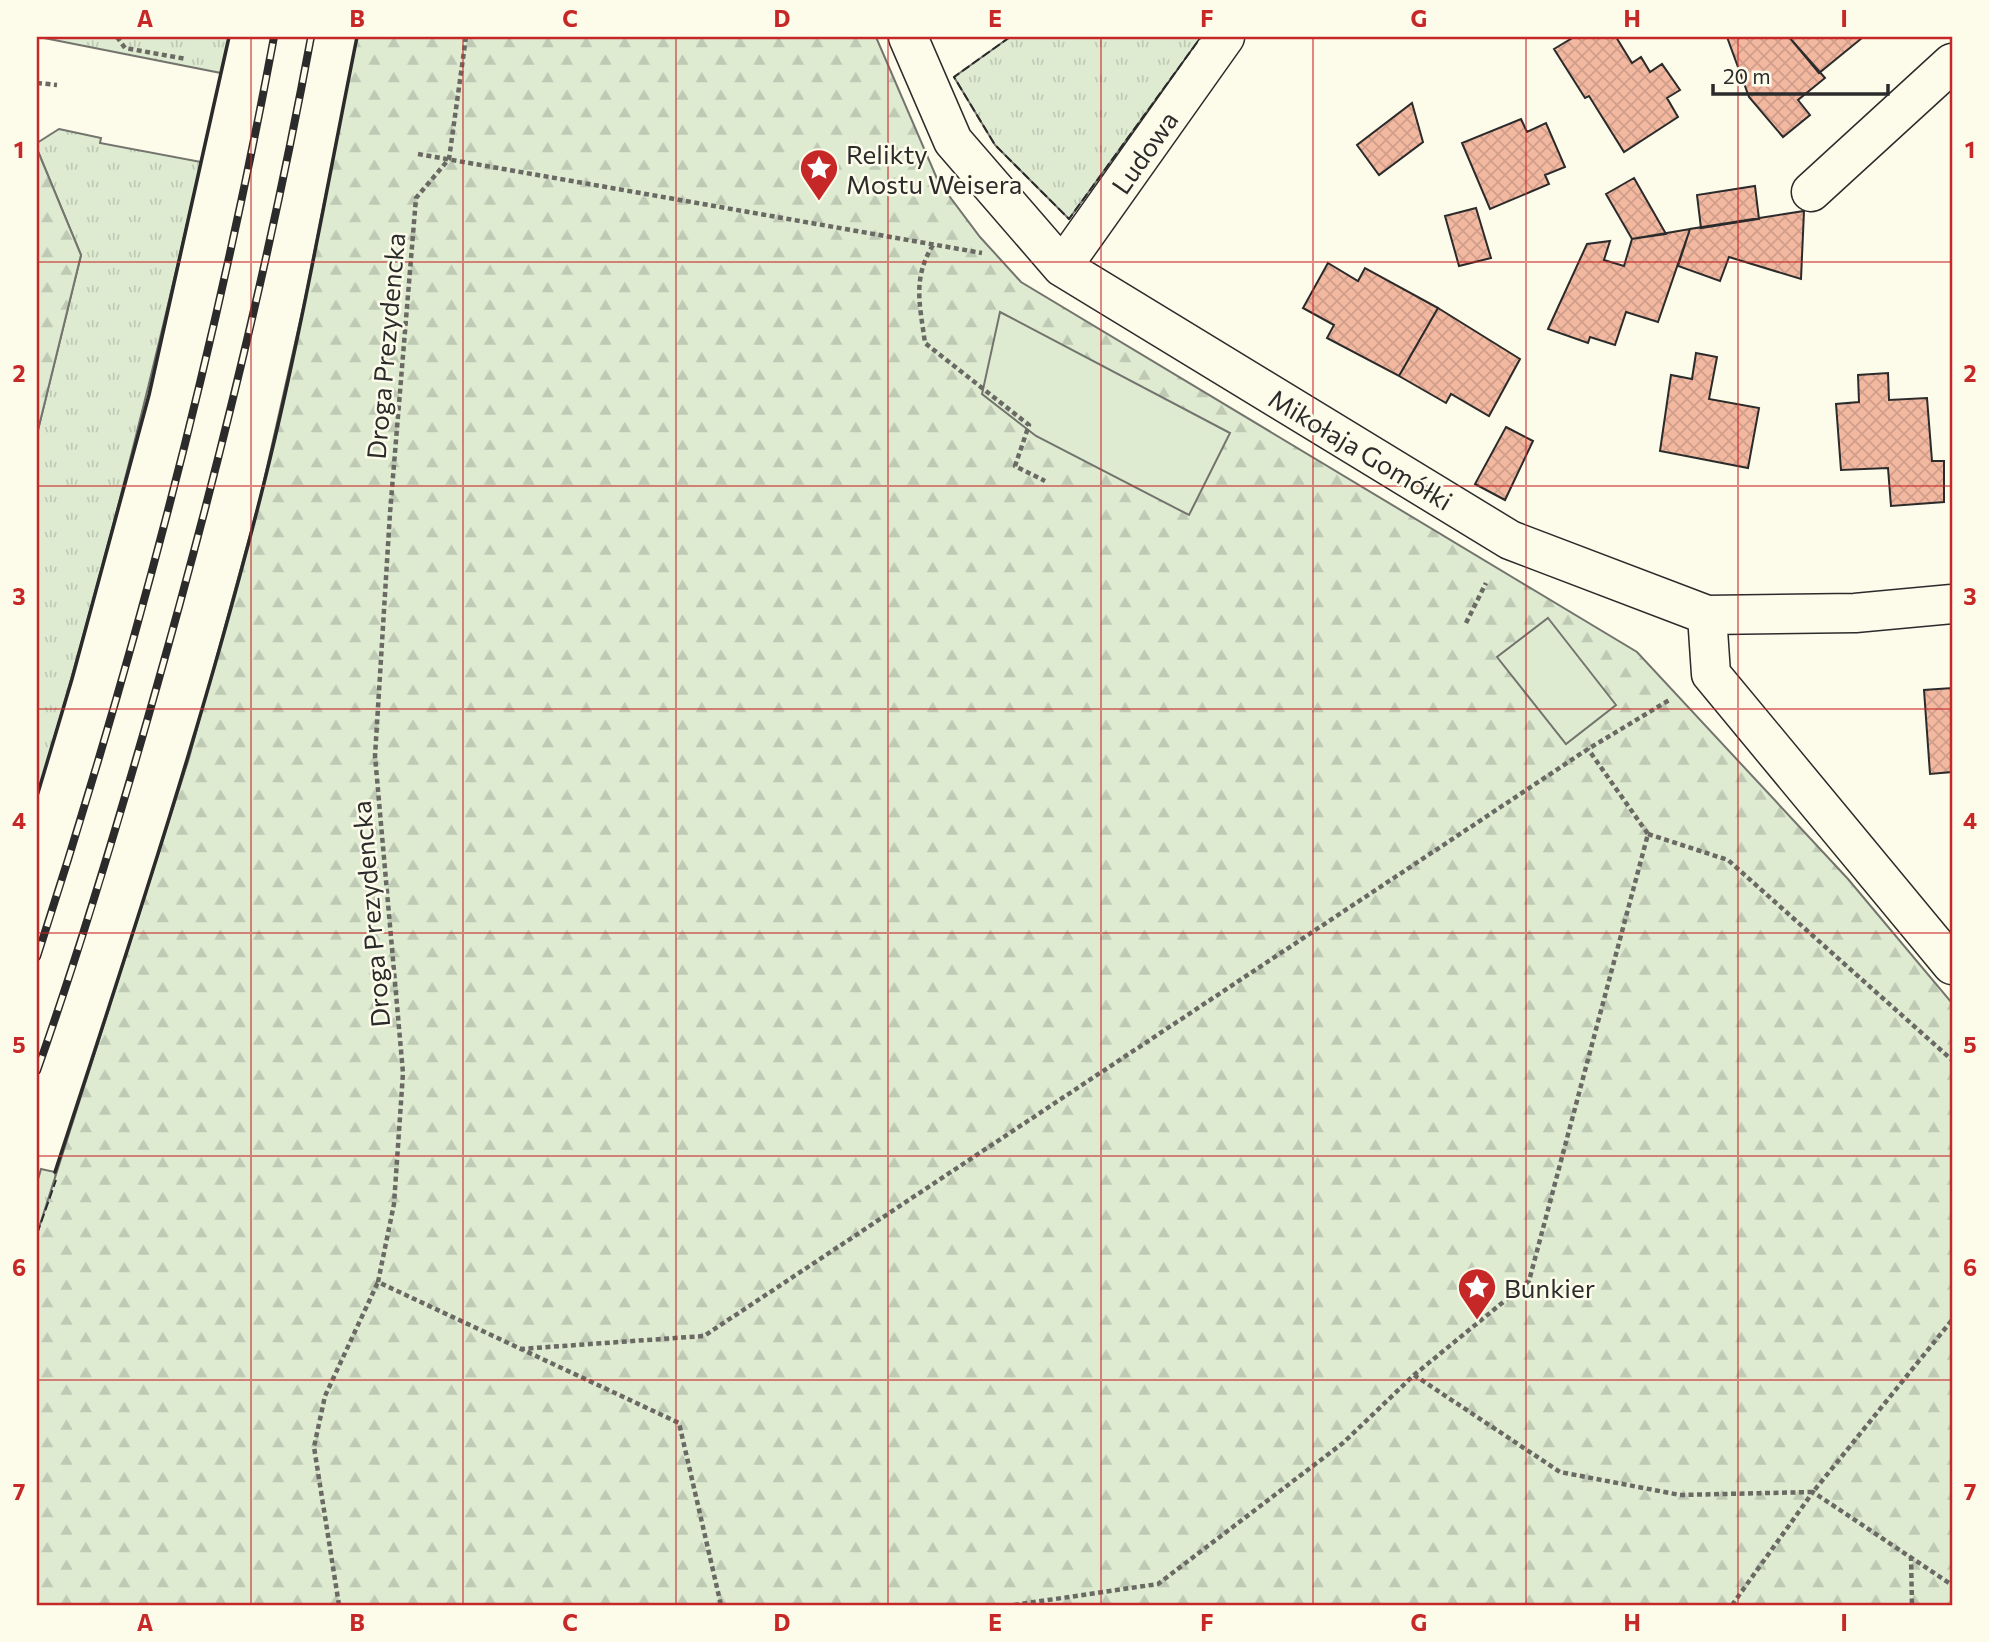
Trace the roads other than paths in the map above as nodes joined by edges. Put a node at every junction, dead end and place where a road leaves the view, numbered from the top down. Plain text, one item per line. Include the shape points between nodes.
1 (908, 37) edge
2 (1225, 37) edge
3 (1952, 63) edge
4 (1811, 192) dead end
5 (1062, 267) junction
6 (1952, 604) edge
7 (1707, 615) junction
8 (1952, 965) edge

1 - 5 street, Mikołaja Gomółki via 953,141
2 - 5 street, Ludowa
3 - 4 street
5 - 7 street, Mikołaja Gomółki via 1510,540
6 - 7 street, Mikołaja Gomółki via 1855,613
7 - 8 street via 1711,674

